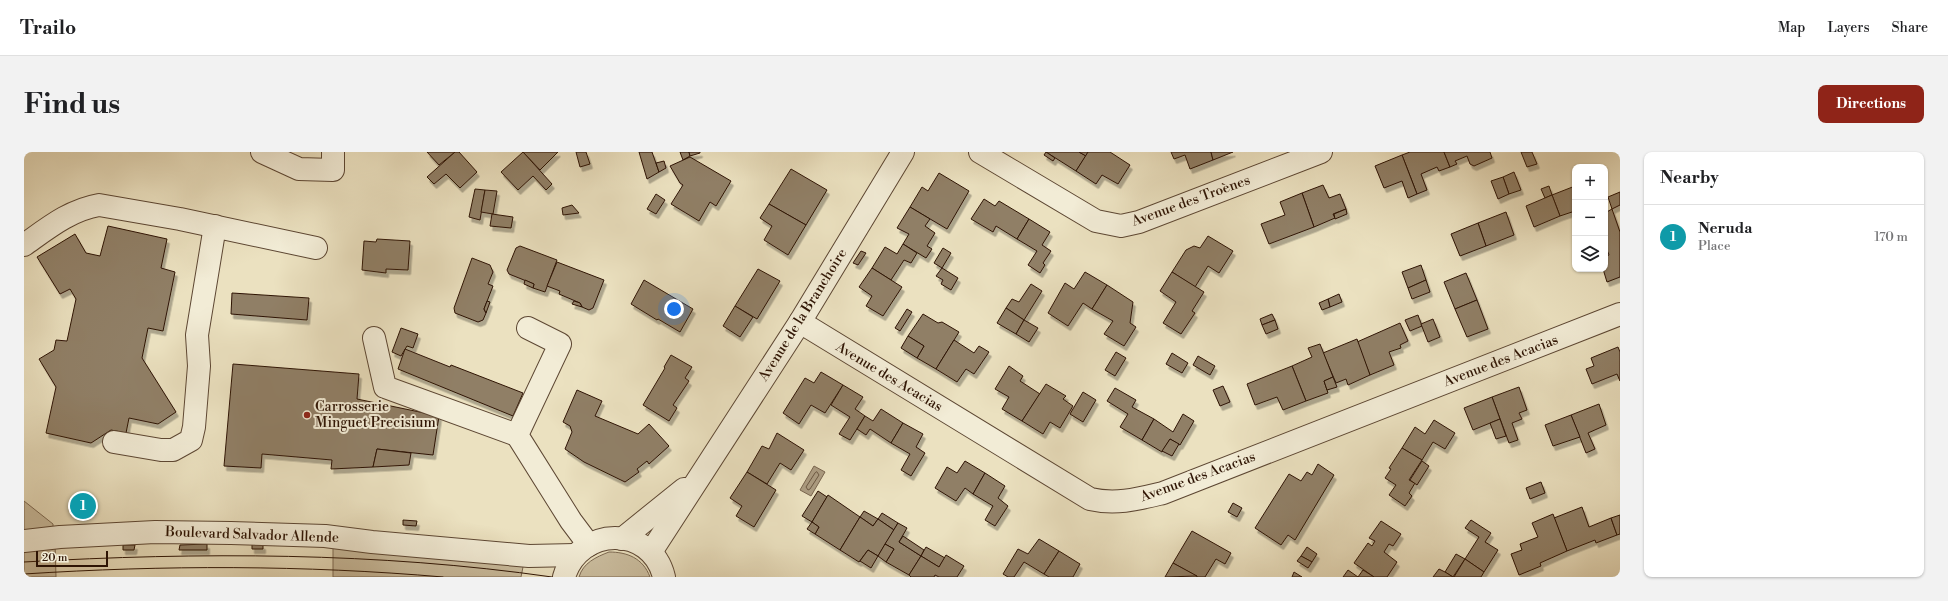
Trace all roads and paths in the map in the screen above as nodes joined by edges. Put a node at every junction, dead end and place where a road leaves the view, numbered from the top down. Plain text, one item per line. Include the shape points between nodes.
1 (262, 152) edge
2 (333, 152) edge
3 (903, 152) edge
4 (980, 152) edge
5 (1321, 152) edge
6 (215, 226) junction
7 (24, 244) edge
8 (316, 248) dead end
9 (1620, 314) edge
10 (800, 322) junction
11 (528, 328) dead end
12 (374, 338) dead end
13 (517, 435) junction
14 (114, 442) dead end
15 (699, 477) junction
16 (622, 539) junction
17 (24, 542) edge
18 (582, 550) junction
19 (650, 552) junction
20 (564, 577) edge
21 (664, 577) edge

1 - 2 street via 299,169 333,170
3 - 10 street, Avenue de la Branchoire
4 - 5 street, Avenue des Troènes via 1096,221 1121,226 1139,222
6 - 7 street via 111,206 99,206 86,208 63,218
6 - 8 street
6 - 14 street via 197,335 199,366 191,440 172,450
9 - 10 street, Avenue des Acacias via 1164,492 1132,501 1114,502 1090,499
10 - 15 street, Avenue de la Branchoire
11 - 13 street via 560,344
12 - 13 street via 385,388
13 - 18 street via 571,521
15 - 16 street, Avenue de la Branchoire
15 - 19 street, Avenue de la Branchoire
16 - 18 street, Boulevard Salvador Allende via 605,539
16 - 19 street via 632,541
17 - 18 street, Boulevard Salvador Allende via 60,537 155,532 231,533 325,536 529,556
18 - 20 street via 568,566
19 - 21 street

